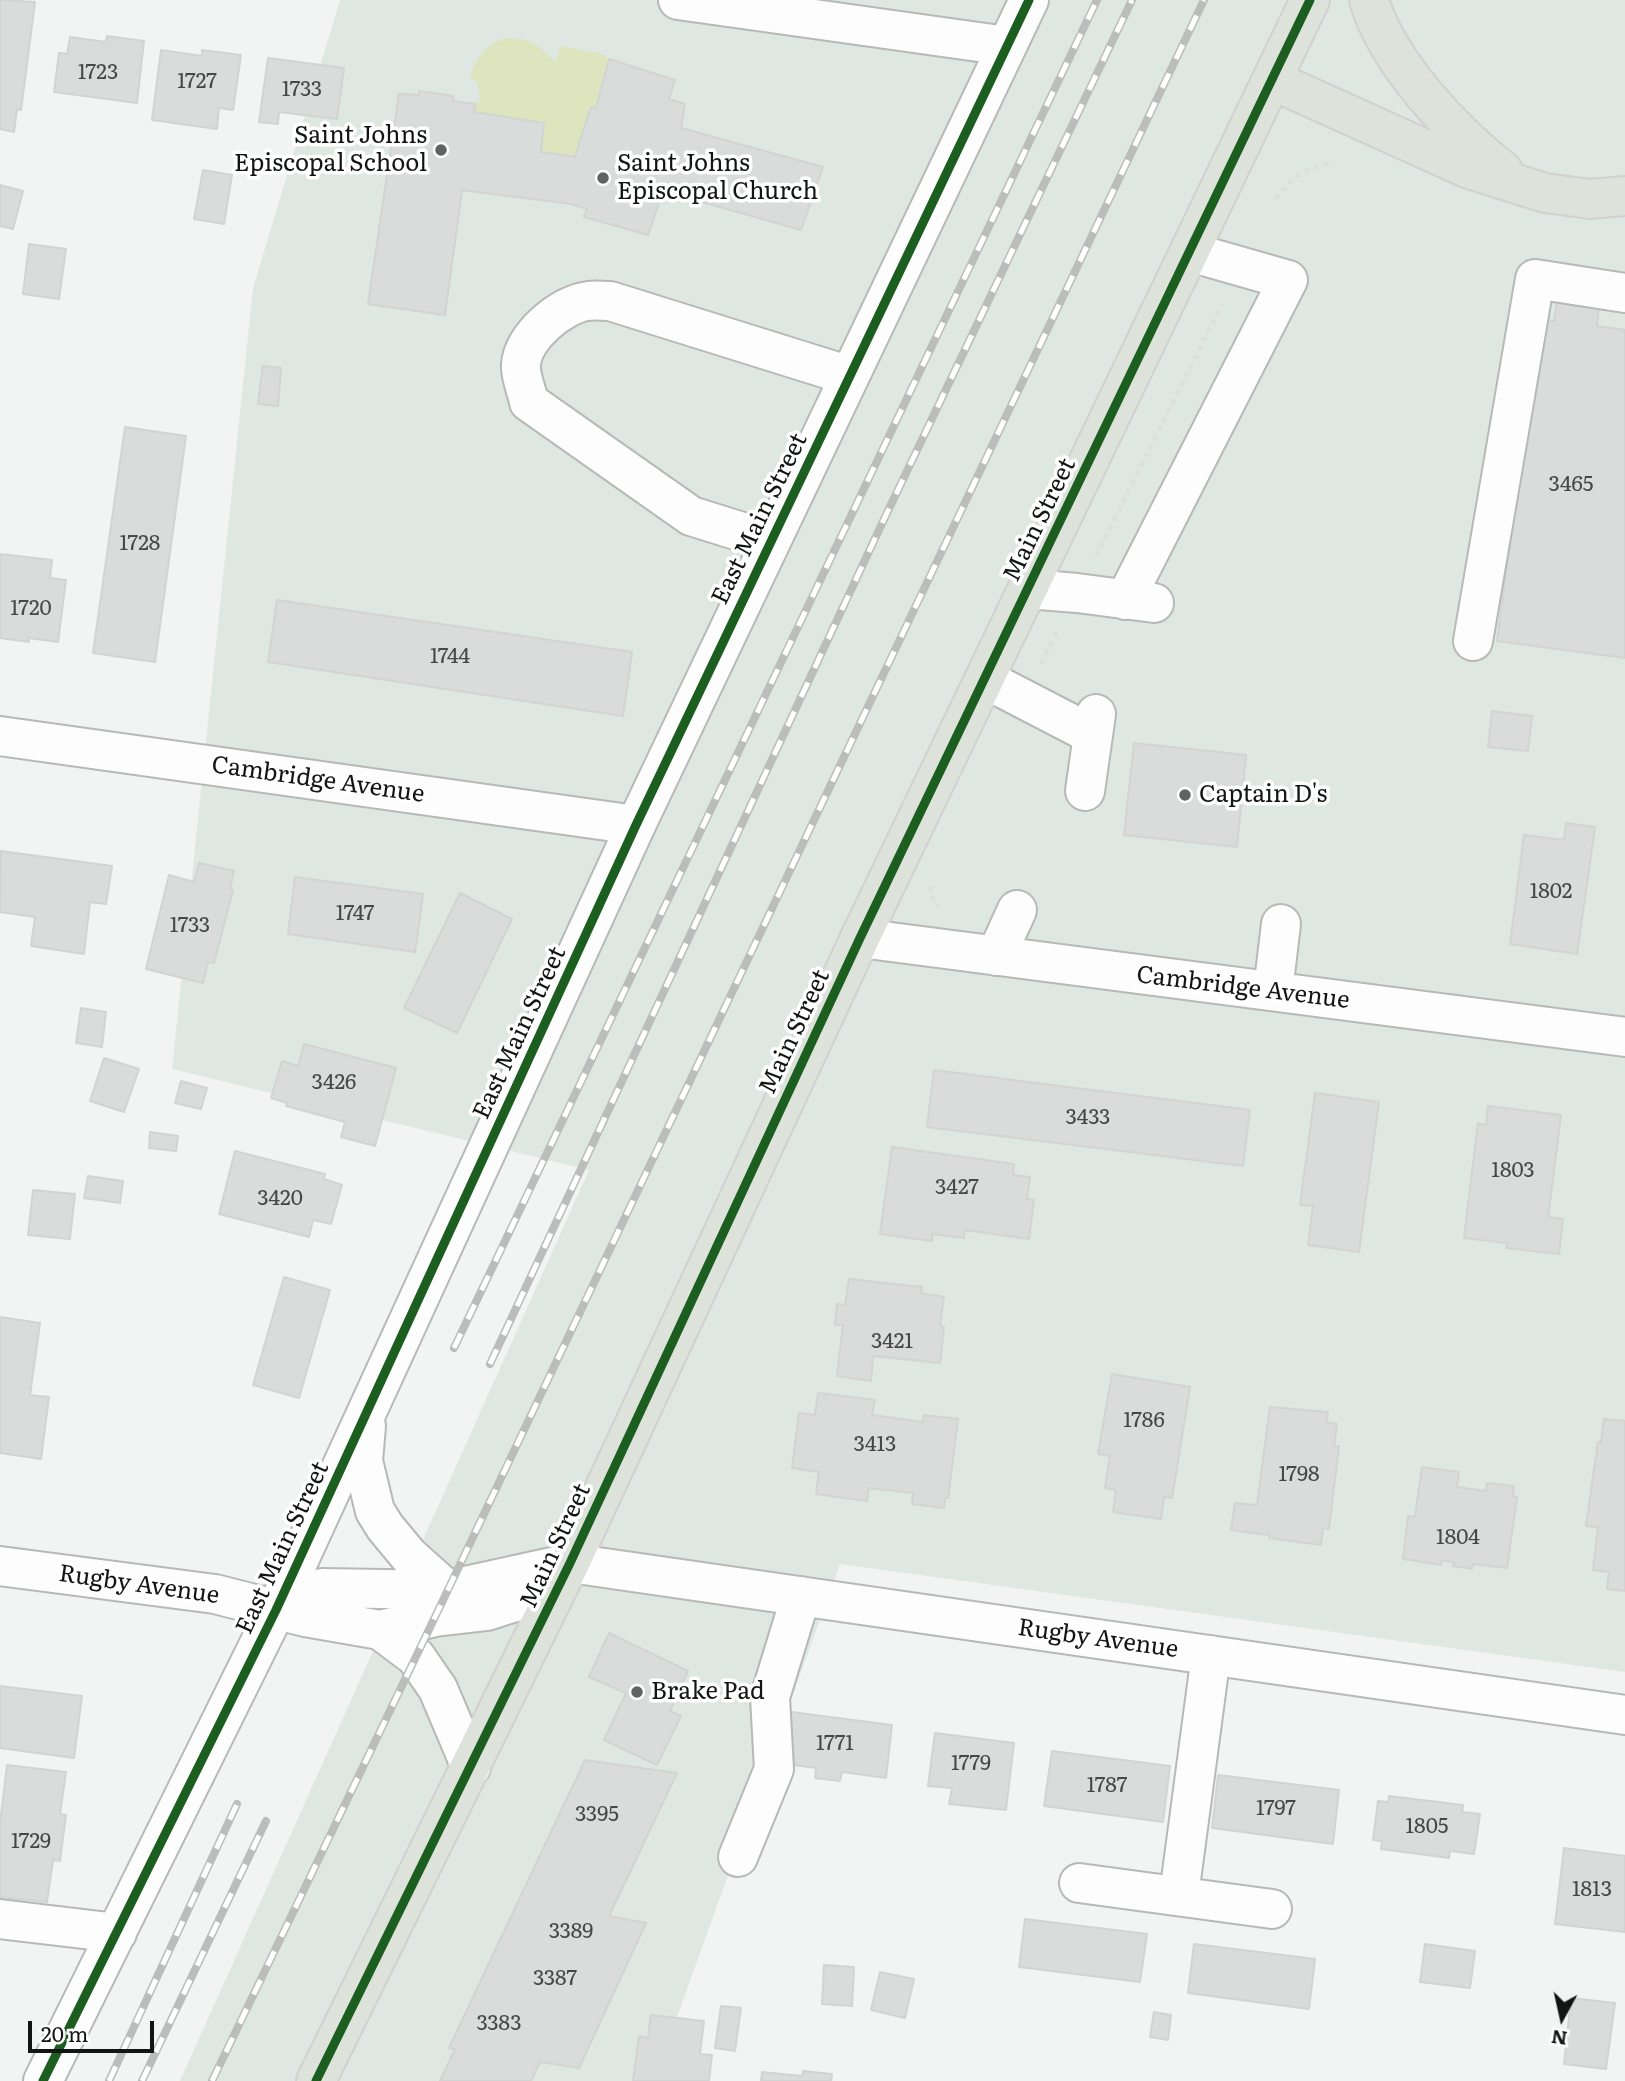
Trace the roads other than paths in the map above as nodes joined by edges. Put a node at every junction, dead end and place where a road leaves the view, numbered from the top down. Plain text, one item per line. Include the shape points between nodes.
1 (678, 0) edge
2 (1029, 0) edge
3 (1310, 0) edge
4 (1368, 0) edge
5 (766, 6) edge
6 (1007, 46) junction
7 (1272, 80) junction
8 (1521, 185) junction
9 (1625, 197) edge
10 (1190, 252) junction
11 (1625, 293) edge
12 (850, 376) junction
13 (771, 541) junction
14 (1028, 589) junction
15 (1473, 641) dead end
16 (985, 679) junction
17 (0, 736) edge
18 (1085, 791) dead end
19 (636, 825) junction
20 (1017, 910) dead end
21 (1281, 924) dead end
22 (860, 938) junction
23 (996, 956) junction
24 (1273, 991) junction
25 (1625, 1037) edge
26 (367, 1416) junction
27 (570, 1563) junction
28 (0, 1566) edge
29 (447, 1590) junction
30 (801, 1596) junction
31 (276, 1610) junction
32 (380, 1630) junction
33 (1211, 1656) junction
34 (1625, 1715) edge
35 (471, 1767) junction
36 (738, 1857) dead end
37 (1079, 1883) dead end
38 (1180, 1895) junction
39 (1272, 1909) dead end
40 (0, 1920) edge
41 (117, 1933) junction
42 (43, 2081) edge
43 (316, 2081) edge

1 - 5 street
2 - 6 street, East Main Street
3 - 7 main road, Main Street
4 - 8 main road via 1386,43 1414,82 1474,148
5 - 6 street
6 - 12 street, East Main Street
7 - 8 main road via 1469,169
7 - 10 main road, Main Street
8 - 9 main road via 1590,199
10 - 14 main road, Main Street
10 - 14 street via 1288,280 1139,602
11 - 15 street via 1535,279
12 - 13 street, East Main Street
12 - 13 street via 610,301 587,301 565,309 530,341 521,365 529,402 691,516
13 - 19 street, East Main Street
14 - 16 main road, Main Street
16 - 18 street via 1094,725
16 - 22 main road, Main Street
17 - 19 street, Cambridge Avenue
19 - 26 street, East Main Street
20 - 23 street
21 - 24 street
22 - 23 street, Cambridge Avenue
22 - 27 main road, Main Street
23 - 24 street, Cambridge Avenue
24 - 25 street, Cambridge Avenue
26 - 29 street via 363,1461 375,1511 409,1556
26 - 31 street, East Main Street
27 - 29 street, Rugby Avenue
27 - 30 street, Rugby Avenue
27 - 32 street, Rugby Avenue via 521,1600 487,1611
27 - 35 main road, Main Street
28 - 31 street, Rugby Avenue via 215,1594
29 - 31 street, Rugby Avenue via 323,1588
30 - 33 street, Rugby Avenue
30 - 36 street via 770,1697 774,1769
31 - 32 street, Rugby Avenue
31 - 41 street, East Main Street
32 - 35 street via 416,1657 438,1689
33 - 34 street, Rugby Avenue
33 - 38 street
35 - 43 main road, Main Street
37 - 38 street
38 - 39 street
40 - 41 street
41 - 42 street, East Main Street

